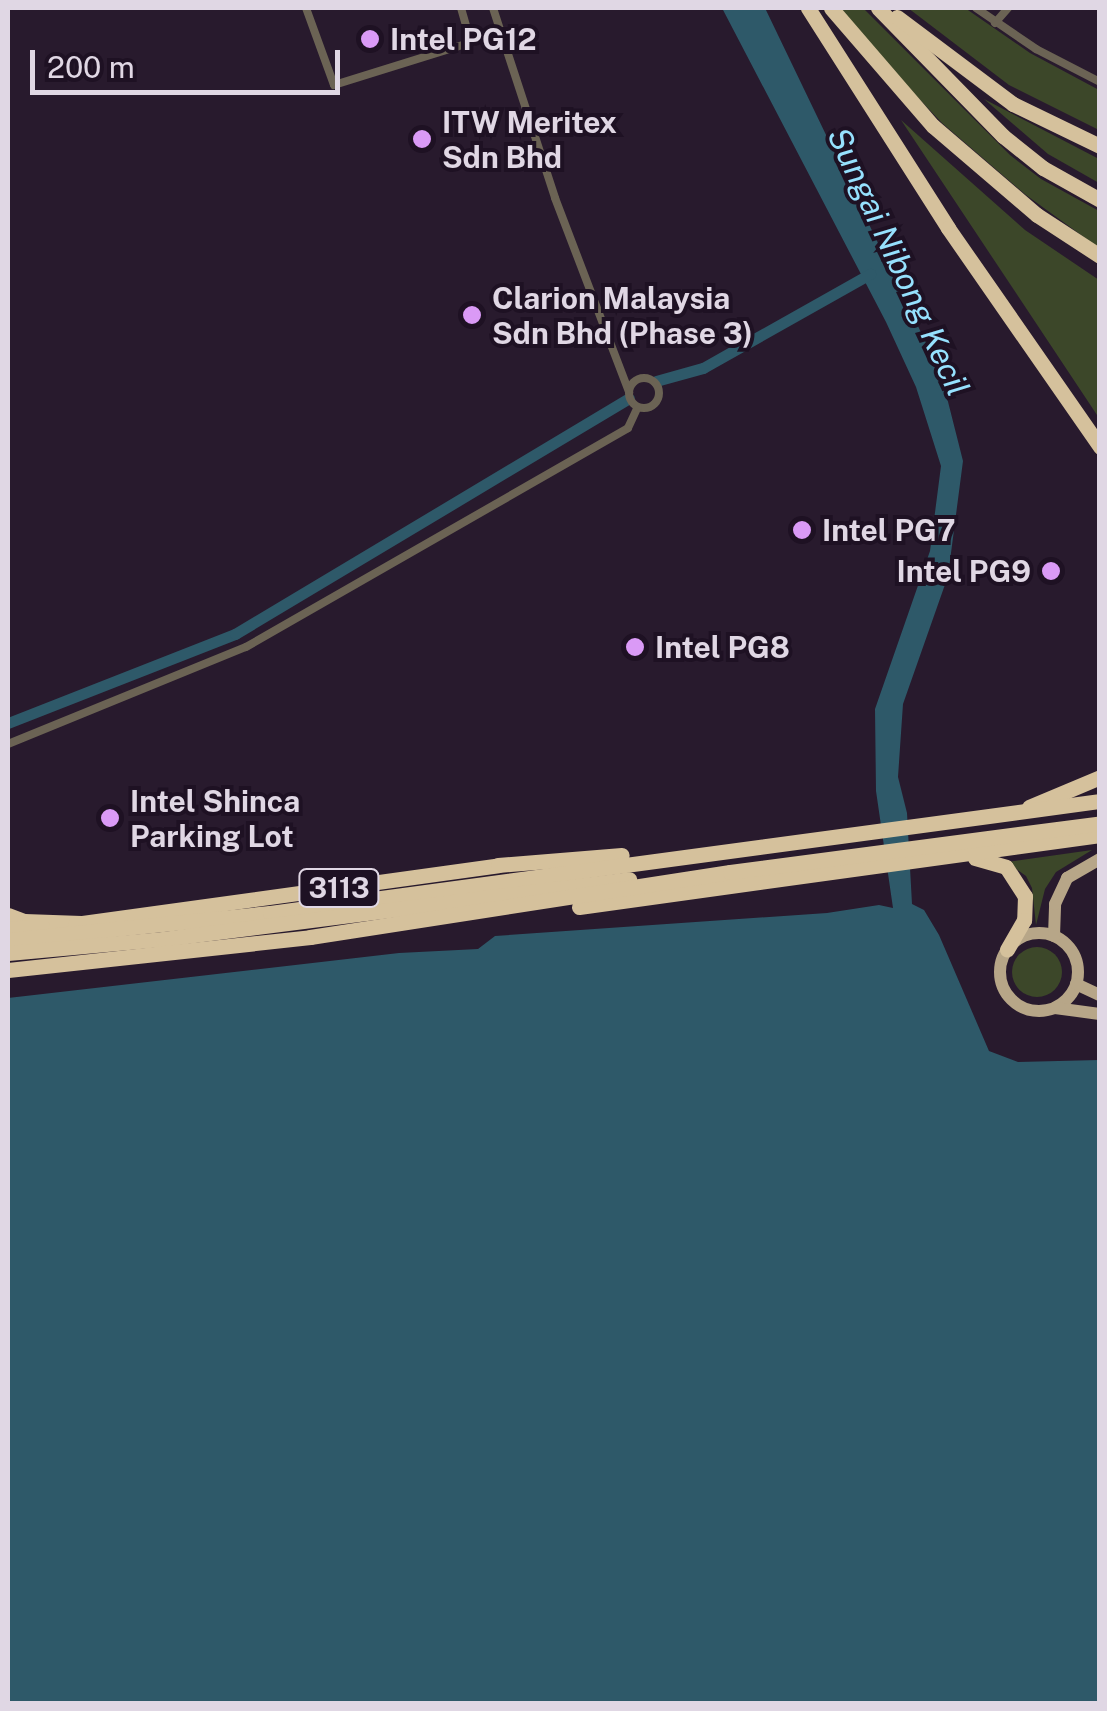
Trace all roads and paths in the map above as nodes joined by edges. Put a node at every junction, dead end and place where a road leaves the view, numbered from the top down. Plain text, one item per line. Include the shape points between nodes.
1 (306, 8) edge
2 (461, 8) edge
3 (493, 8) edge
4 (808, 8) edge
5 (831, 8) edge
6 (878, 8) edge
7 (887, 8) edge
8 (976, 8) edge
9 (1008, 8) edge
10 (995, 23) junction
11 (501, 33) junction
12 (472, 42) junction
13 (1100, 82) edge
14 (1100, 146) edge
15 (1100, 200) edge
16 (1100, 256) edge
17 (629, 392) junction
18 (638, 407) junction
19 (1100, 447) edge
20 (8, 744) edge
21 (1100, 777) edge
22 (1100, 801) edge
23 (1020, 810) junction
24 (1100, 822) edge
25 (1100, 835) edge
26 (927, 853) junction
27 (955, 855) junction
28 (671, 856) junction
29 (1100, 859) edge
30 (858, 862) junction
31 (730, 872) junction
32 (479, 890) junction
33 (533, 904) junction
34 (8, 916) edge
35 (81, 923) junction
36 (8, 929) edge
37 (1054, 936) junction
38 (8, 940) edge
39 (1007, 949) junction
40 (8, 953) edge
41 (8, 970) edge
42 (1076, 984) junction
43 (1100, 995) edge
44 (1055, 1008) junction
45 (1100, 1014) edge

1 - 12 street via 334,85
2 - 12 street
3 - 11 street
4 - 19 highway
5 - 16 highway via 933,126 1037,215
6 - 15 highway via 1004,136
7 - 14 highway via 1013,104
8 - 10 street
9 - 10 street
10 - 13 street
11 - 12 street
11 - 17 street
17 - 18 street
17 - 18 street via 640,378 658,386 656,403
18 - 20 street via 628,428 246,648
21 - 23 highway
22 - 23 highway, 3113
23 - 28 highway, 3113
24 - 26 highway, 3113
25 - 27 highway
26 - 27 highway
26 - 30 highway, 3113
27 - 39 highway via 1006,867 1022,886 1024,920
28 - 32 highway, 3113
28 - 35 highway, 3113 via 592,855 498,865
29 - 37 main road via 1067,878 1055,904
30 - 31 highway, 3113
30 - 33 highway via 561,909
31 - 32 highway, 3113
31 - 33 highway, 3113
32 - 38 highway, 3113
32 - 40 highway, 3113 via 164,940
33 - 41 highway, 3113
34 - 35 highway
35 - 36 highway, 3113
37 - 39 main road via 1028,934
37 - 42 main road via 1071,950
39 - 44 main road via 1000,978 1008,997 1035,1011
42 - 43 main road
42 - 44 main road
44 - 45 main road

